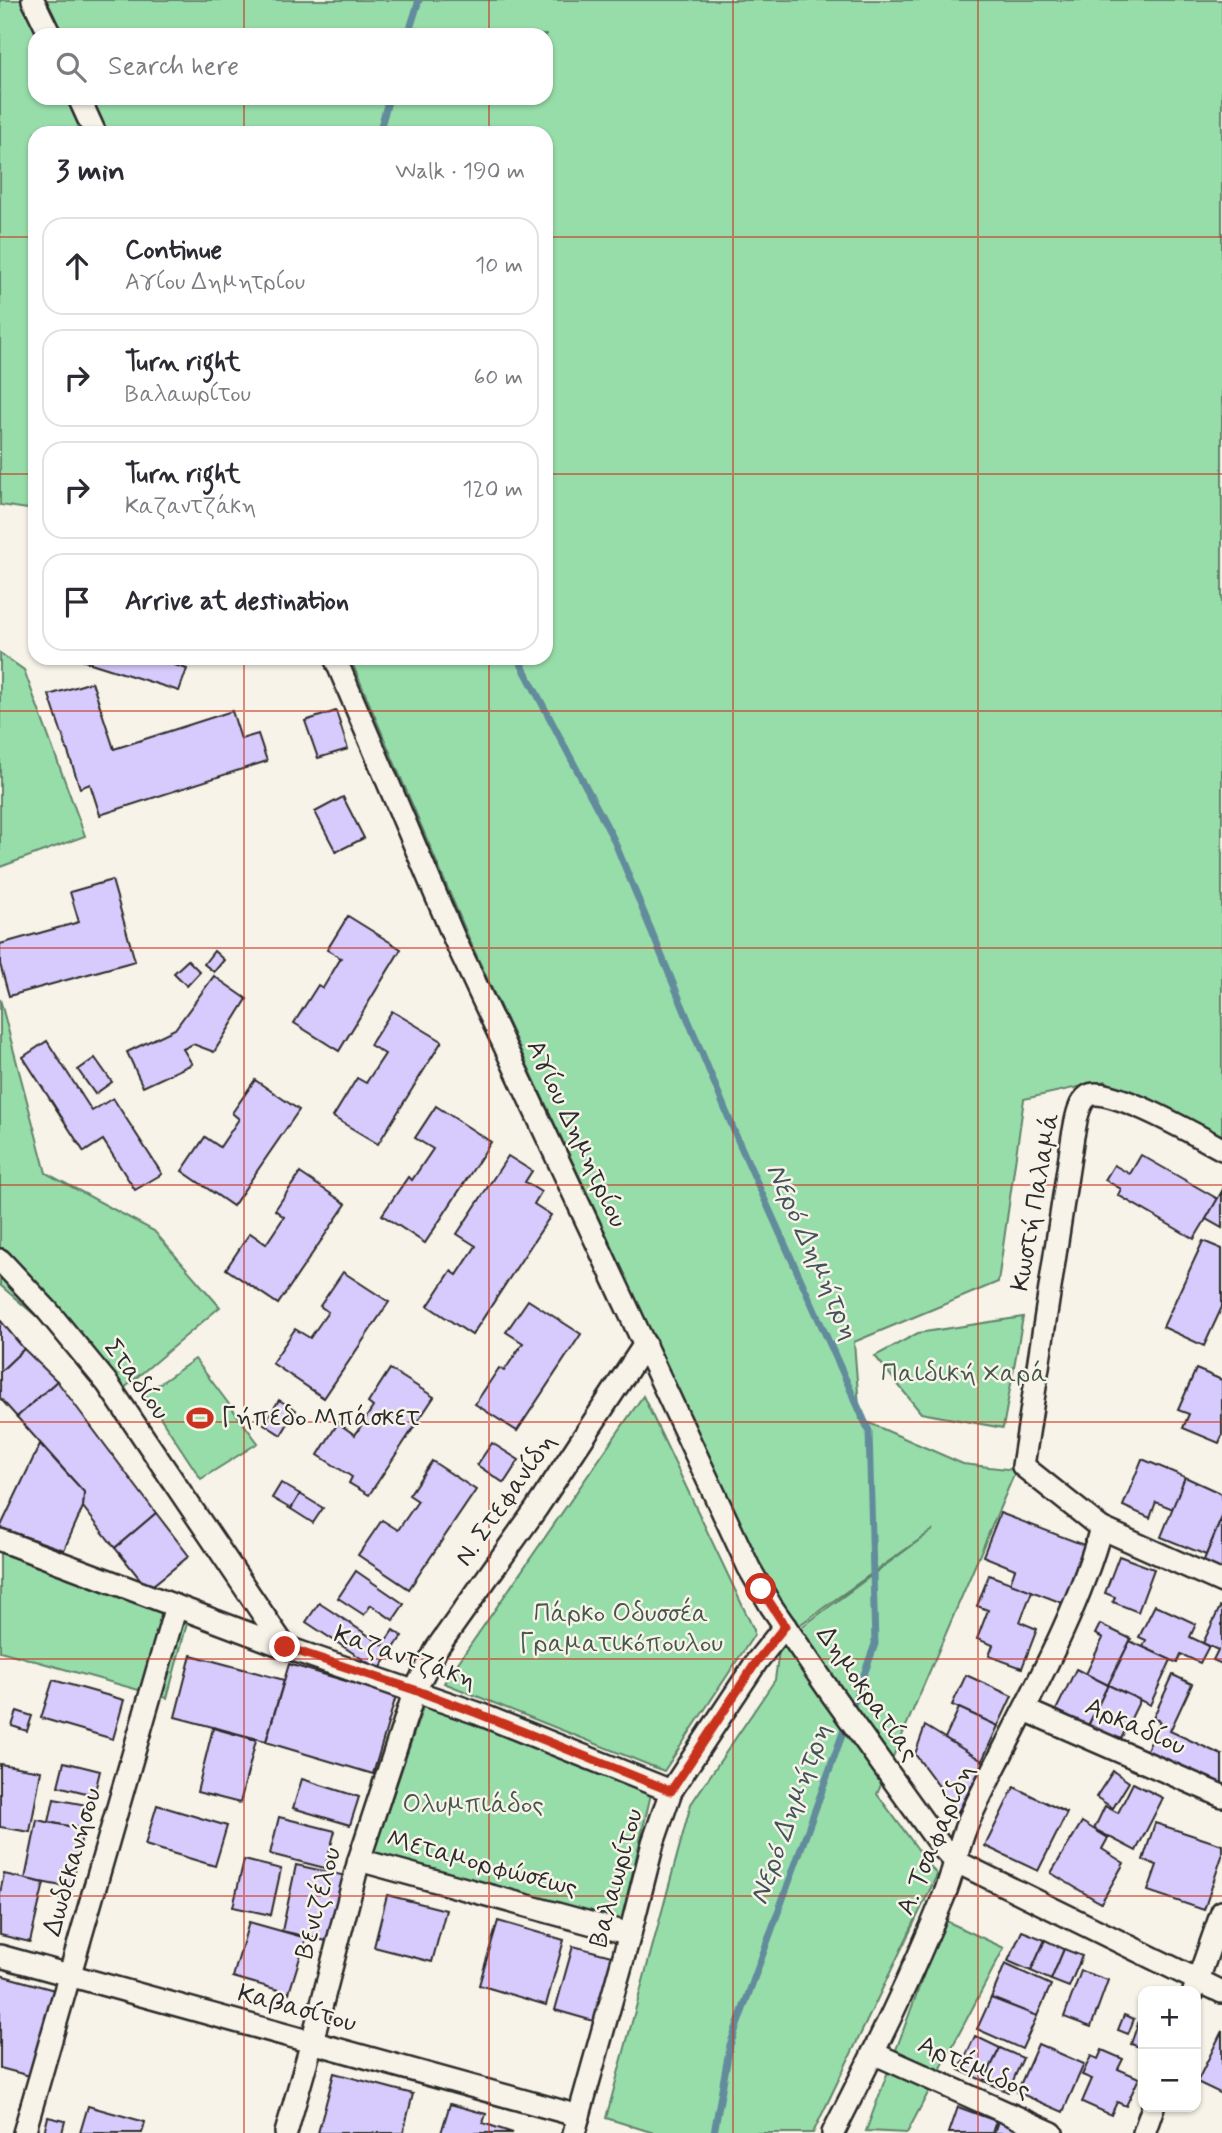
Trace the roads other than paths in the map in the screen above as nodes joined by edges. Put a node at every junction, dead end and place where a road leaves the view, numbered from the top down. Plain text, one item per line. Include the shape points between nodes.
1 (33, 0) edge
2 (47, 28) edge
3 (82, 105) edge
4 (92, 126) edge
5 (338, 665) edge
6 (1222, 1149) edge
7 (0, 1260) edge
8 (645, 1344) junction
9 (1101, 1528) junction
10 (0, 1540) edge
11 (1222, 1582) edge
12 (176, 1606) junction
13 (785, 1626) junction
14 (285, 1647) junction
15 (415, 1690) junction
16 (1025, 1710) junction
17 (671, 1791) junction
18 (1222, 1796) edge
19 (359, 1860) junction
20 (955, 1861) junction
21 (1222, 1912) edge
22 (630, 1934) junction
23 (0, 1956) edge
24 (70, 1975) junction
25 (1196, 1985) edge
26 (1222, 1992) edge
27 (312, 2042) junction
28 (873, 2053) junction
29 (1151, 2112) edge
30 (576, 2124) edge
31 (24, 2133) edge
32 (286, 2133) edge
33 (833, 2133) edge
34 (1052, 2133) edge
35 (1143, 2133) edge

1 - 2 street
3 - 4 street
5 - 8 street, Αγίου Δημητρίου via 454,940
6 - 9 street, Κωστή Παλαμά via 1119,1098 1094,1093 1082,1103 1073,1136 1023,1466
7 - 14 street, Σταδίου via 107,1383
8 - 13 street, Αγίου Δημητρίου via 730,1530
8 - 15 street, Ν. Στεφανίδη via 536,1509 436,1648
9 - 11 street
9 - 16 street, Α. Τσαφαρίδη via 1084,1581
10 - 12 street, Καζαντζάκη
12 - 14 street, Καζαντζάκη
12 - 24 street, Δωδεκανήσου
13 - 17 street, Βαλαωρίτου
13 - 20 street, Δημοκρατίας
14 - 15 street, Καζαντζάκη
15 - 17 street, Καζαντζάκη
15 - 19 street, Βενιζέλου
16 - 18 street, Αρκαδίου
16 - 20 street, Α. Τσαφαρίδη via 967,1825
17 - 22 street, Βαλαωρίτου
19 - 22 street, Μεταμορφώσεως
19 - 27 street, Βενιζέλου
20 - 25 street
20 - 28 street, Α. Τσαφαρίδη
21 - 25 street
22 - 30 street, Βαλαωρίτου
23 - 24 street, Καβασίτου
24 - 27 street, Καβασίτου
24 - 31 street, Δωδεκανήσου
25 - 26 street
27 - 30 street, Καβασίτου
27 - 32 street, Βενιζέλου
28 - 33 street, Α. Τσαφαρίδη
28 - 34 street, Αρτέμιδος
29 - 35 street

